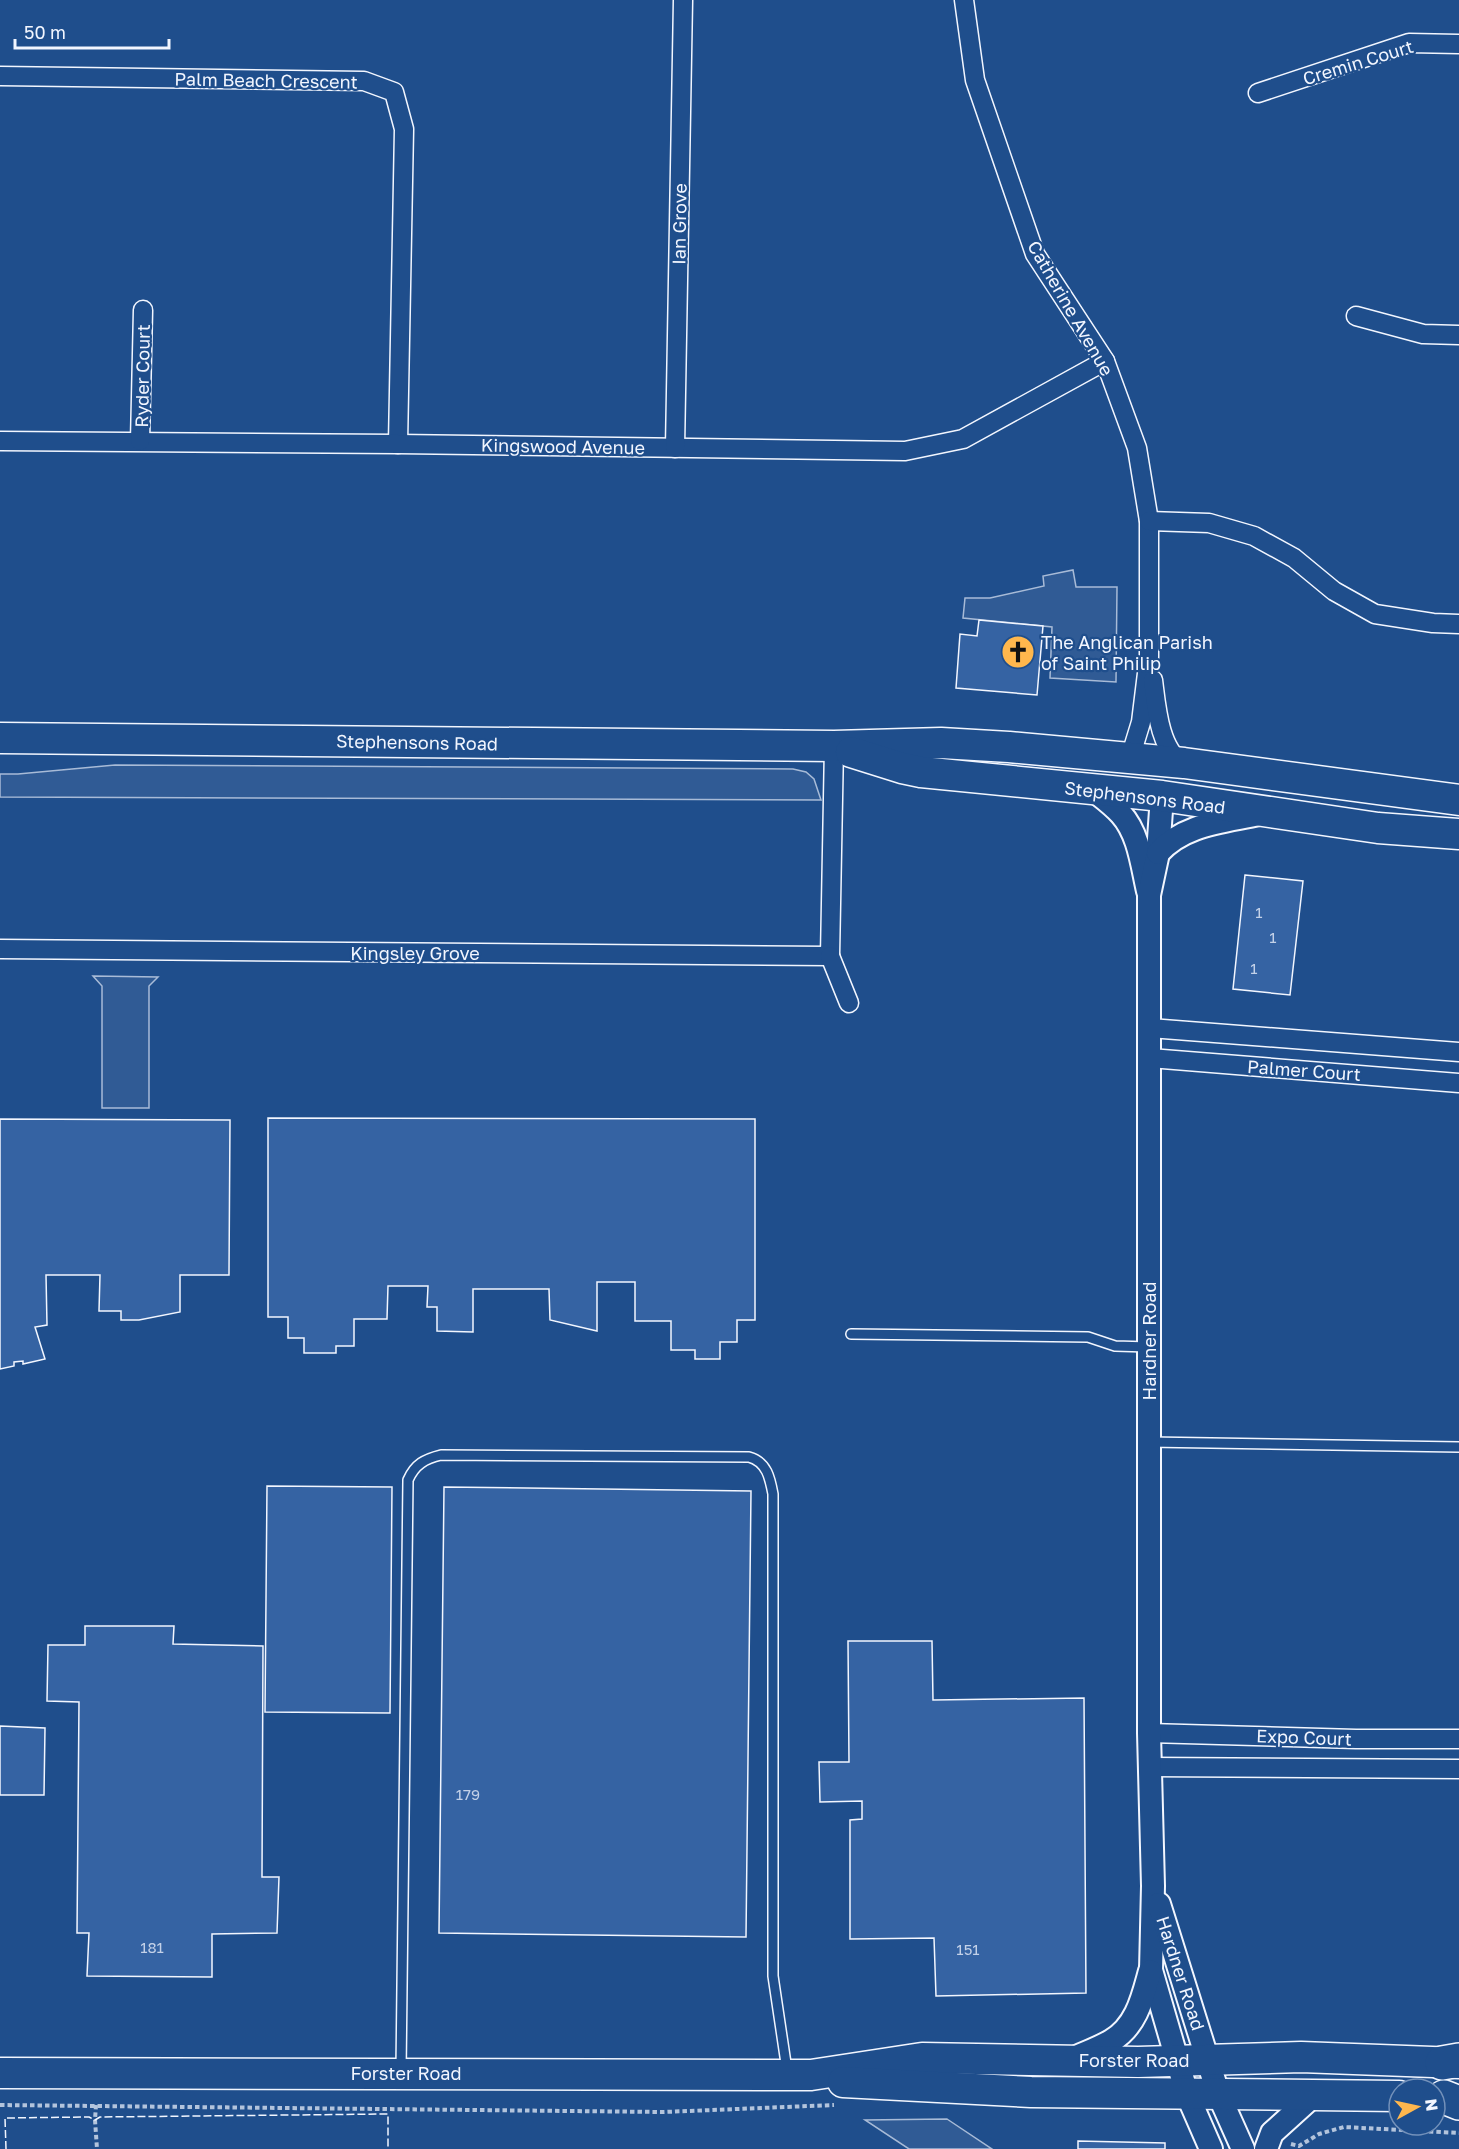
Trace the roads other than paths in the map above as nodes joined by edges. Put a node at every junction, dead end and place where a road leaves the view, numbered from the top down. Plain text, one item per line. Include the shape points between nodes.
1 (683, 0) edge
2 (964, 0) edge
3 (1459, 44) edge
4 (0, 76) edge
5 (1258, 93) dead end
6 (143, 310) dead end
7 (1356, 316) dead end
8 (1459, 335) edge
9 (1105, 362) junction
10 (0, 441) edge
11 (140, 441) junction
12 (398, 444) junction
13 (675, 448) junction
14 (1149, 521) junction
15 (1459, 624) edge
16 (1149, 657) junction
17 (0, 738) edge
18 (834, 746) junction
19 (1130, 758) junction
20 (1184, 763) junction
21 (1092, 789) junction
22 (1162, 796) junction
23 (1459, 800) edge
24 (1266, 813) junction
25 (1459, 834) edge
26 (1158, 853) junction
27 (1149, 895) junction
28 (0, 949) edge
29 (830, 956) junction
30 (849, 1003) dead end
31 (1150, 1028) junction
32 (1396, 1046) junction
33 (1459, 1052) edge
34 (1150, 1058) junction
35 (1392, 1076) junction
36 (1459, 1083) edge
37 (851, 1334) dead end
38 (1149, 1347) junction
39 (1149, 1442) junction
40 (1459, 1447) edge
41 (1149, 1733) junction
42 (1356, 1739) junction
43 (1459, 1739) edge
44 (1149, 1767) junction
45 (1355, 1768) junction
46 (1459, 1769) edge
47 (1153, 1886) junction
48 (1151, 1970) junction
49 (1208, 2059) junction
50 (1068, 2061) junction
51 (1176, 2061) junction
52 (1454, 2062) edge
53 (0, 2073) edge
54 (401, 2073) junction
55 (799, 2075) junction
56 (1218, 2093) junction
57 (1187, 2094) junction
58 (1314, 2095) junction
59 (1387, 2096) edge
60 (1269, 2141) edge
61 (1211, 2149) edge
62 (1243, 2149) edge

1 - 13 street, Ian Grove
2 - 9 street, Catherine Avenue via 975,80 1035,254
3 - 5 street, Cremin Court via 1409,43
4 - 12 street, Palm Beach Crescent via 364,81 394,92 404,129
6 - 11 street, Ryder Court
7 - 8 street via 1423,334
9 - 13 street, Kingswood Avenue via 963,439 905,451
9 - 14 street, Catherine Avenue via 1137,448
10 - 11 street, Kingswood Avenue
11 - 12 street, Kingswood Avenue
12 - 13 street, Kingswood Avenue
14 - 15 street via 1209,523 1254,536 1294,558 1334,591 1375,614
14 - 16 street, Catherine Avenue
16 - 19 street, Catherine Avenue via 1141,722
16 - 20 street, Catherine Avenue via 1165,740 1173,755
17 - 18 main road, Stephensons Road
18 - 19 main road, Stephensons Road via 941,742
18 - 21 main road, Stephensons Road via 921,772
18 - 29 street
19 - 20 main road, Stephensons Road
19 - 22 main road
20 - 23 main road, Stephensons Road
21 - 22 main road, Stephensons Road
21 - 27 street via 1121,813 1130,827
22 - 24 main road, Stephensons Road
22 - 26 street, Hardner Road
24 - 25 main road, Stephensons Road
24 - 26 street via 1185,832
26 - 27 street, Hardner Road
27 - 31 street, Hardner Road
28 - 29 street, Kingsley Grove
29 - 30 street
31 - 32 street, Palmer Court
31 - 34 street, Hardner Road
32 - 33 street, Palmer Court
32 - 35 street
34 - 35 street, Palmer Court
34 - 38 street, Hardner Road
35 - 36 street, Palmer Court
37 - 38 lane via 1088,1337 1115,1346
38 - 39 street, Hardner Road
39 - 40 lane
39 - 41 street, Hardner Road
41 - 42 street, Expo Court
41 - 44 street, Hardner Road
42 - 43 street, Expo Court
42 - 45 street
44 - 45 street, Expo Court
44 - 47 street, Hardner Road
45 - 46 street, Expo Court
47 - 48 street, Hardner Road
47 - 49 street, Hardner Road
48 - 50 street via 1131,2022 1114,2040
48 - 51 street, Hardner Road
49 - 51 main road, Forster Road
49 - 52 main road, Forster Road via 1301,2057
49 - 56 street, Hardner Road
50 - 51 main road, Forster Road
50 - 55 main road, Forster Road via 922,2058
51 - 57 street, Hardner Road
53 - 54 main road, Forster Road
54 - 55 main road, Forster Road
54 - 55 lane via 408,1480 421,1462 441,1455 749,1457 763,1464 773,1494 773,1976 786,2050
55 - 57 main road, Forster Road via 845,2083 1031,2092
56 - 57 main road, Forster Road
56 - 58 main road, Forster Road
56 - 62 street, Hardner Road
57 - 61 street, Hardner Road
58 - 59 main road, Forster Road
58 - 60 street

